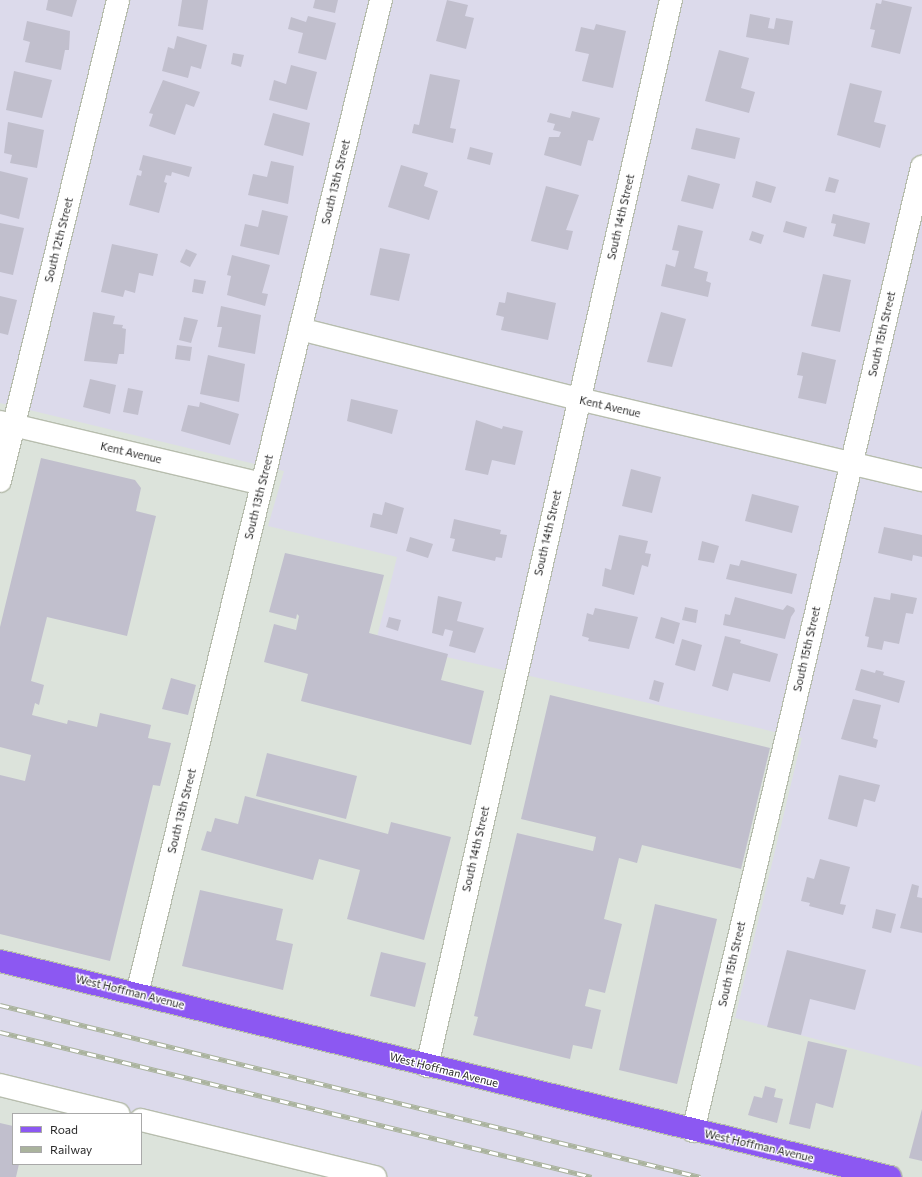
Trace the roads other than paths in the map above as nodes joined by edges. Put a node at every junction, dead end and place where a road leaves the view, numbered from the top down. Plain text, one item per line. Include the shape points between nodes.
1 (118, 0) edge
2 (381, 0) edge
3 (671, 0) edge
4 (922, 167) edge
5 (300, 329) junction
6 (579, 399) junction
7 (6, 424) edge
8 (852, 462) junction
9 (922, 480) edge
10 (0, 481) edge
11 (262, 484) junction
12 (0, 961) edge
13 (137, 994) junction
14 (427, 1066) junction
15 (0, 1085) edge
16 (114, 1113) edge
17 (142, 1120) edge
18 (693, 1131) junction
19 (375, 1177) edge
20 (890, 1177) edge

1 - 7 street, South 12th Street
2 - 5 street, South 13th Street
3 - 6 street, South 14th Street
4 - 8 street, South 15th Street
5 - 6 street, Kent Avenue
5 - 11 street, South 13th Street
6 - 8 street, Kent Avenue
6 - 14 street, South 14th Street
7 - 10 street, South 12th Street
7 - 11 street, Kent Avenue
8 - 9 street, Kent Avenue
8 - 18 street, South 15th Street
11 - 13 street, South 13th Street
12 - 13 main road, West Hoffman Avenue
13 - 14 main road, West Hoffman Avenue
14 - 18 main road, West Hoffman Avenue
15 - 16 street
17 - 19 street
18 - 20 main road, West Hoffman Avenue

